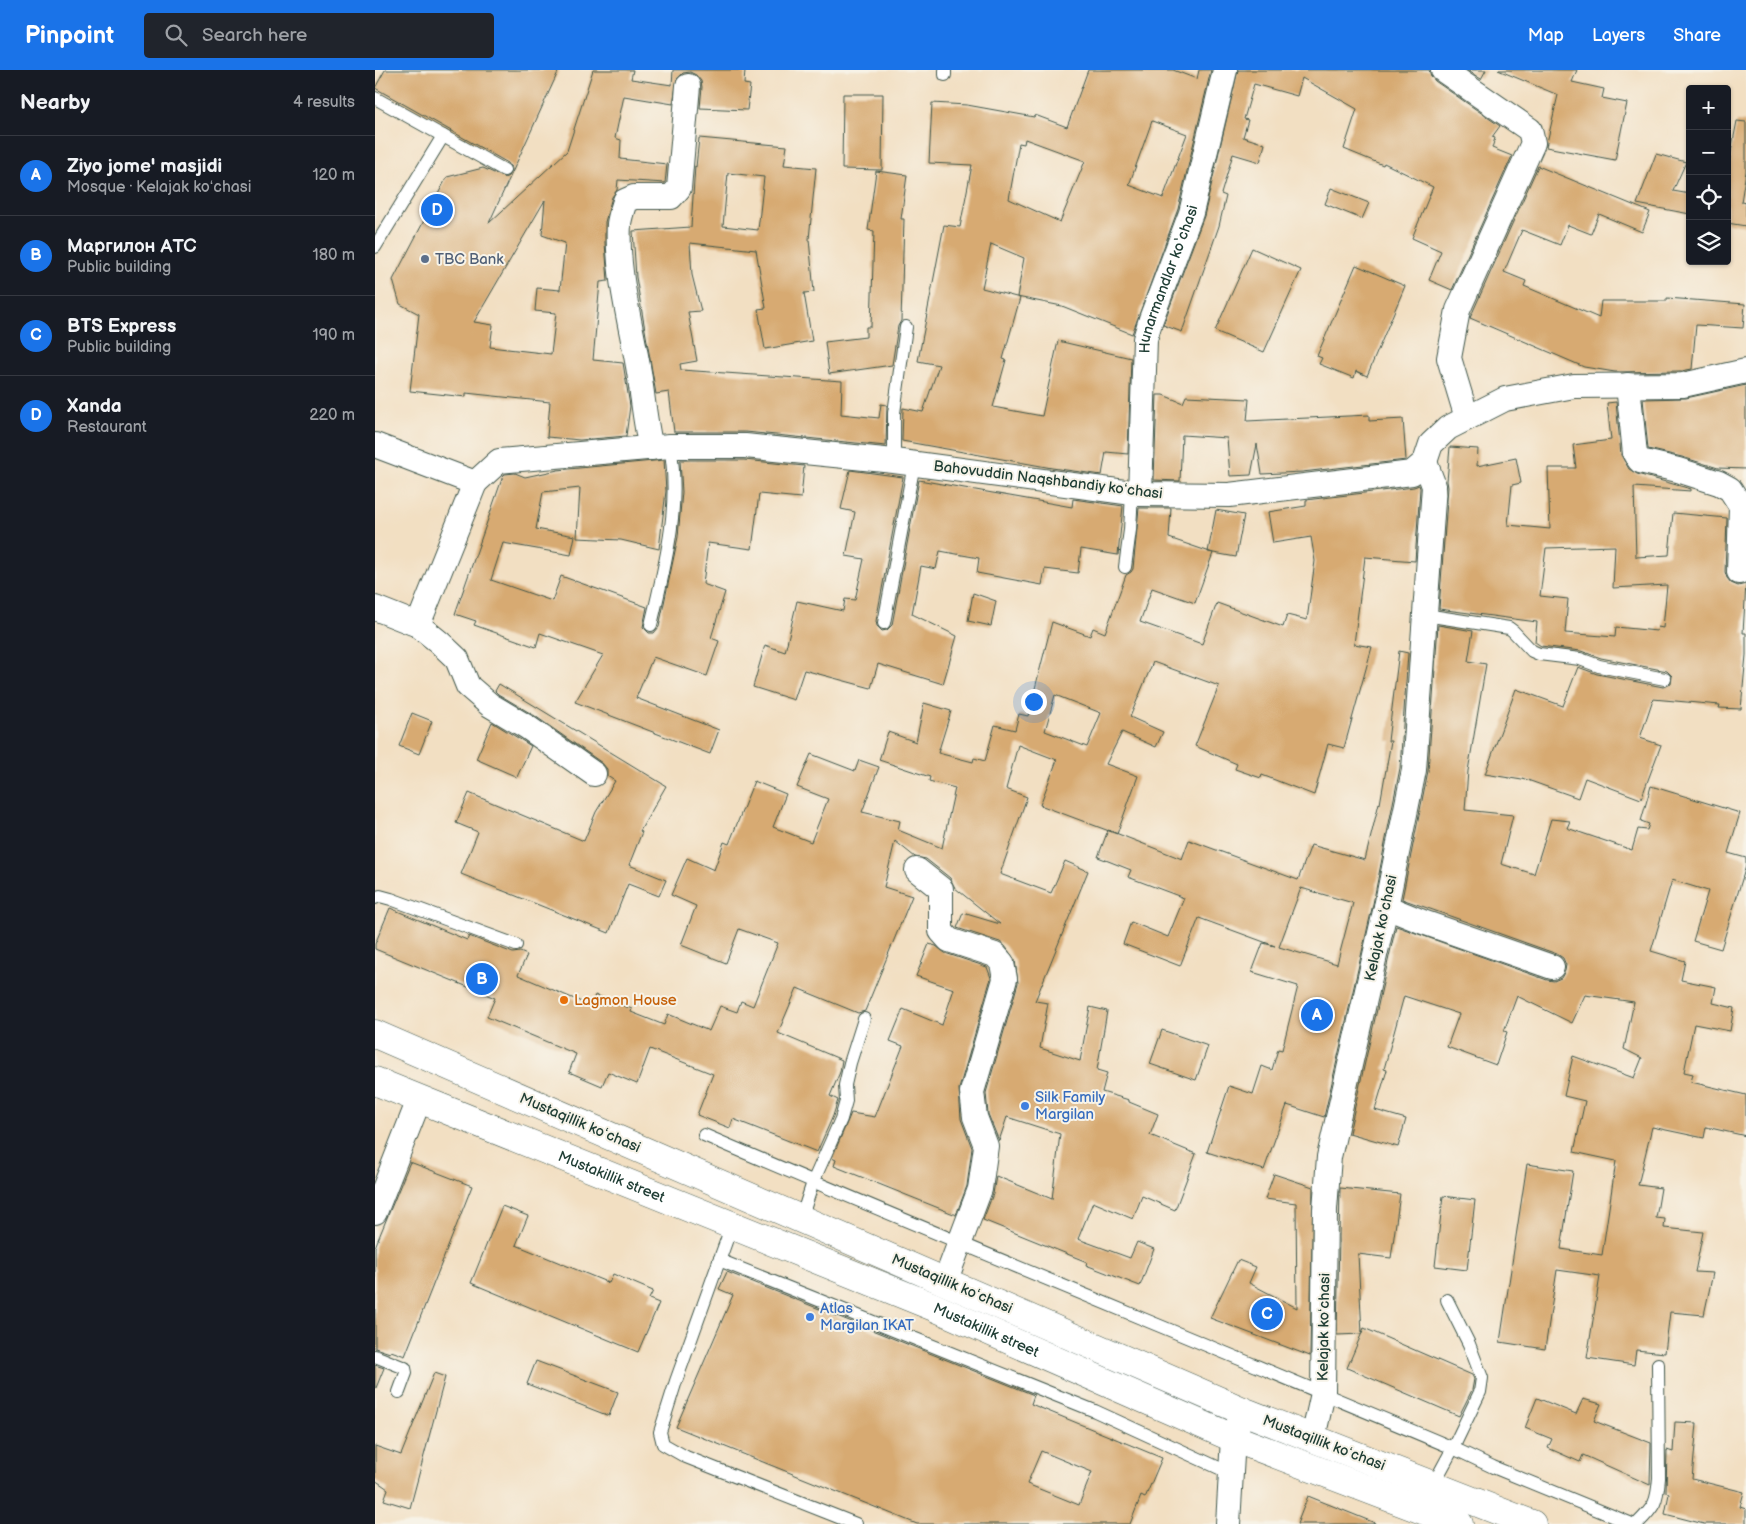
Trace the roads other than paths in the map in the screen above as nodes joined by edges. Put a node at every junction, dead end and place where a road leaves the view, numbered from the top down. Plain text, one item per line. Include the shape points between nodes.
1 (1225, 70) edge
2 (1443, 70) edge
3 (688, 86) dead end
4 (375, 98) edge
5 (443, 136) junction
6 (504, 170) dead end
7 (375, 247) edge
8 (907, 327) dead end
9 (1746, 371) edge
10 (1628, 385) junction
11 (1467, 418) junction
12 (375, 445) edge
13 (660, 447) junction
14 (1425, 462) junction
15 (904, 463) junction
16 (475, 482) junction
17 (1136, 493) junction
18 (1125, 567) dead end
19 (1739, 572) dead end
20 (375, 608) edge
21 (1425, 615) junction
22 (884, 623) dead end
23 (418, 625) junction
24 (651, 625) dead end
25 (1665, 679) dead end
26 (594, 774) dead end
27 (917, 870) dead end
28 (375, 898) edge
29 (1386, 907) junction
30 (516, 945) dead end
31 (1552, 967) dead end
32 (863, 1019) dead end
33 (375, 1034) edge
34 (375, 1081) edge
35 (419, 1100) junction
36 (704, 1134) dead end
37 (813, 1182) junction
38 (375, 1212) edge
39 (801, 1219) junction
40 (732, 1226) junction
41 (960, 1242) junction
42 (719, 1260) junction
43 (945, 1282) junction
44 (1447, 1300) dead end
45 (375, 1356) edge
46 (1658, 1364) dead end
47 (399, 1392) dead end
48 (1323, 1393) junction
49 (1243, 1411) junction
50 (1233, 1438) junction
51 (1313, 1438) junction
52 (1453, 1448) junction
53 (1230, 1473) junction
54 (1433, 1485) junction
55 (856, 1524) edge
56 (1228, 1524) edge
57 (1459, 1524) edge
58 (1532, 1524) edge
59 (1632, 1524) edge
60 (1637, 1524) edge

1 - 17 street, Hunarmandlar ko‘chasi via 1191,213 1145,339
2 - 11 street via 1530,130 1533,143 1457,310 1449,358
3 - 13 street via 679,188 671,197 634,197 625,201 619,221 627,310
4 - 5 lane
5 - 6 lane
5 - 7 lane
8 - 15 lane via 894,413
9 - 10 street via 1683,385
10 - 11 street via 1574,386 1505,399
10 - 19 street via 1635,454 1639,460 1719,483 1730,489 1741,506
11 - 14 street via 1447,428 1431,444
12 - 16 street
13 - 15 street, Bahovuddin Naqshbandiy koʻchasi via 745,446
13 - 16 street, Bahovuddin Naqshbandiy koʻchasi via 499,462
13 - 24 lane via 674,470 673,514
14 - 17 street, Bahovuddin Naqshbandiy koʻchasi via 1412,473 1229,495
14 - 21 street, Kelajak koʻchasi via 1434,486
15 - 17 street, Bahovuddin Naqshbandiy koʻchasi
15 - 22 lane
16 - 23 street
17 - 18 lane
20 - 23 street
21 - 25 lane via 1509,628 1539,654 1580,659
21 - 29 street, Kelajak koʻchasi via 1413,770
23 - 26 street via 457,659 468,686
27 - 41 street via 941,889 941,932 949,940 995,955 1002,963 1005,979 972,1092 975,1117 985,1146 980,1189
28 - 30 lane via 391,899
29 - 31 street
29 - 48 street, Kelajak koʻchasi via 1329,1157 1325,1210
32 - 37 lane via 845,1085 846,1101 841,1119
33 - 39 main road, Mustaqillik koʻchasi
34 - 35 main road, Mustakillik street
35 - 38 street
35 - 40 main road, Mustakillik street
36 - 37 lane
37 - 39 lane
37 - 41 lane
39 - 43 main road, Mustaqillik koʻchasi
40 - 42 lane
40 - 50 main road, Mustakillik street via 934,1307
41 - 43 street
41 - 48 lane
42 - 53 lane via 1095,1411
42 - 55 lane via 660,1432 663,1444 686,1457
43 - 49 main road, Mustaqillik koʻchasi
44 - 52 lane via 1482,1378 1480,1392
45 - 47 lane via 405,1368
46 - 60 lane via 1658,1495 1653,1507
48 - 51 street, Kelajak koʻchasi
48 - 52 lane
49 - 50 street
49 - 51 main road, Mustaqillik koʻchasi
50 - 53 street
50 - 57 main road, Mustakillik street
51 - 54 main road, Mustaqillik koʻchasi
52 - 54 lane
52 - 59 lane
53 - 56 street
54 - 58 main road, Mustaqillik koʻchasi

